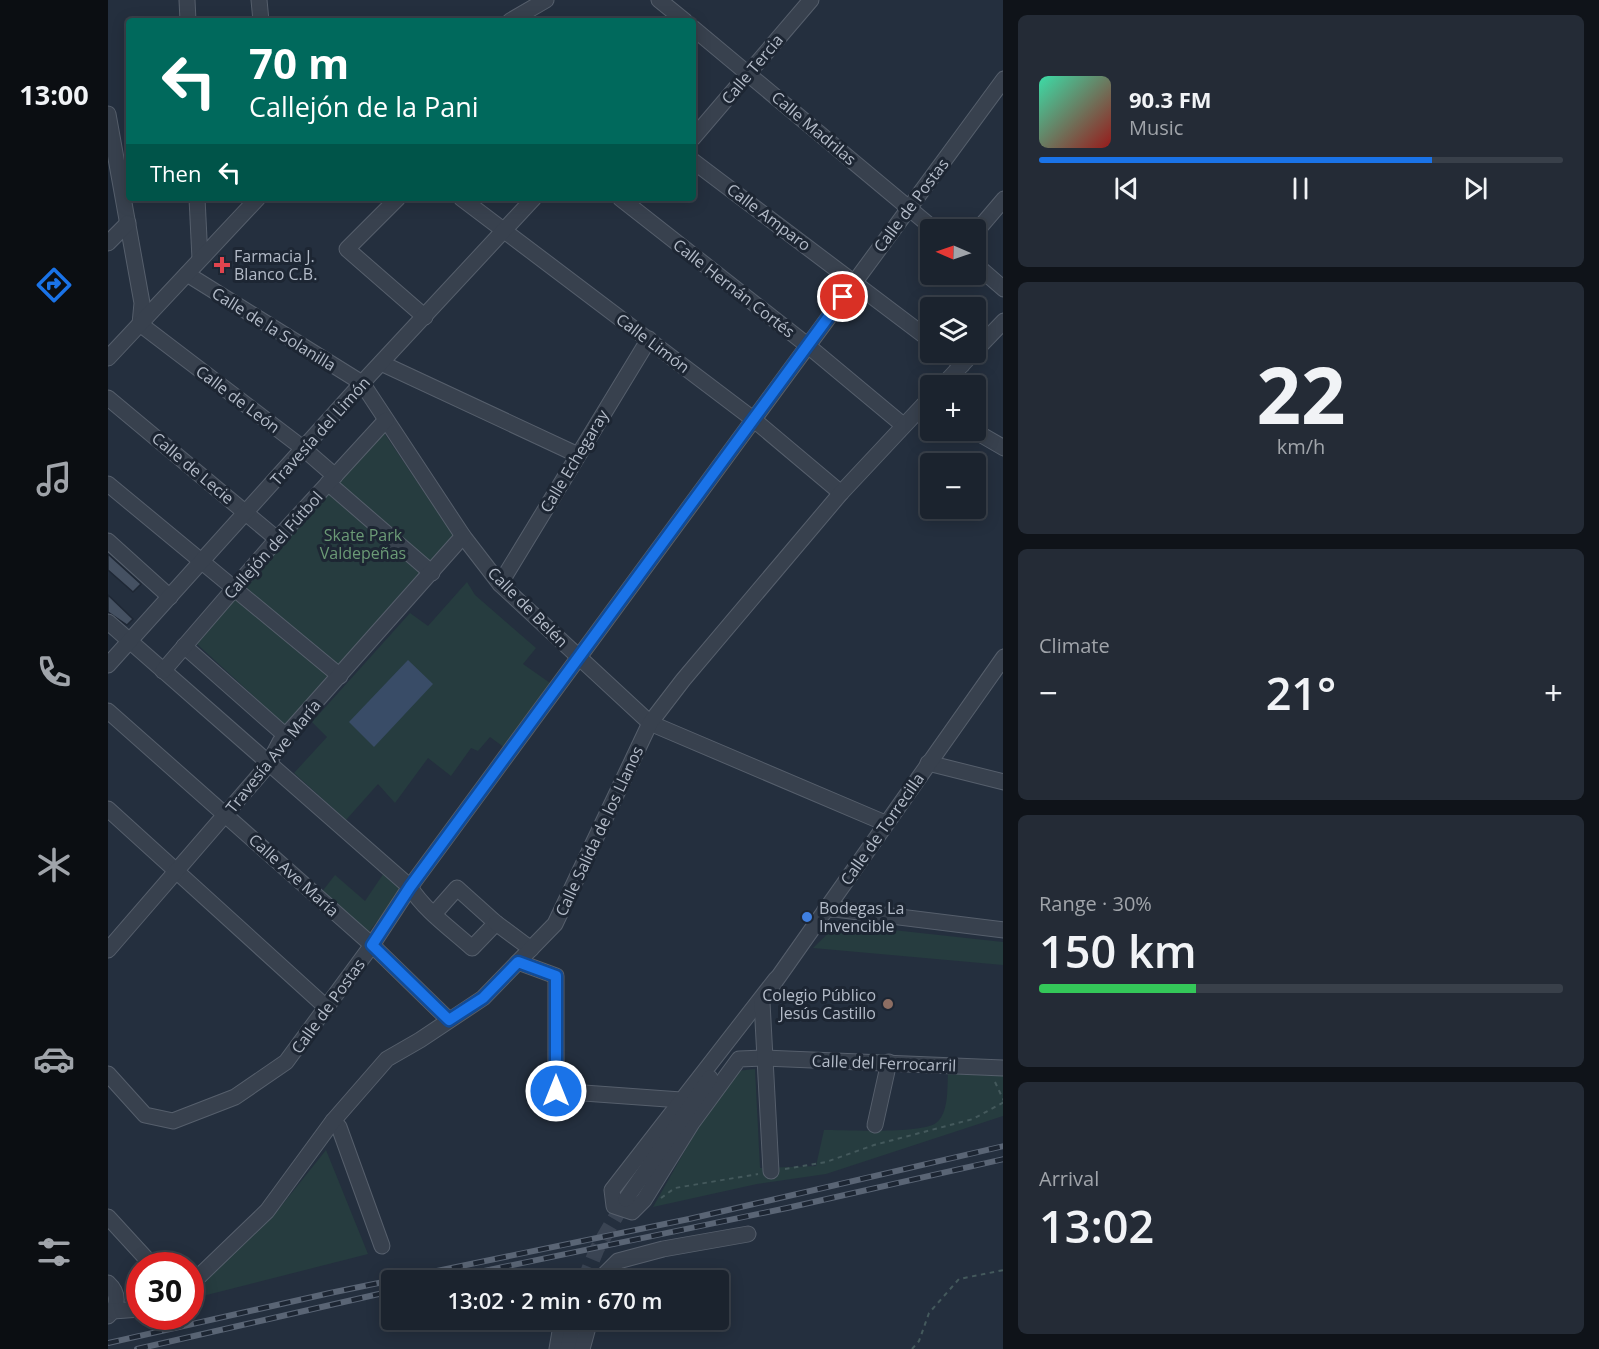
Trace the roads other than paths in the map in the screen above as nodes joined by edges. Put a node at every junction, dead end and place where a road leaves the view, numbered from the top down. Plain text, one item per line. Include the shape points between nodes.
1 (187, 0) edge
2 (259, 0) edge
3 (546, 0) edge
4 (659, 0) edge
5 (811, 0) edge
6 (188, 18) edge
7 (261, 18) edge
8 (515, 18) edge
9 (681, 18) edge
10 (696, 30) edge
11 (748, 73) junction
12 (1003, 80) edge
13 (108, 114) edge
14 (696, 134) edge
15 (110, 141) edge
16 (696, 163) edge
17 (1003, 200) edge
18 (197, 201) edge
19 (255, 201) edge
20 (395, 201) edge
21 (465, 201) edge
22 (531, 201) edge
23 (624, 201) edge
24 (910, 208) junction
25 (922, 219) edge
26 (986, 220) edge
27 (128, 223) junction
28 (504, 231) junction
29 (108, 243) edge
30 (200, 260) junction
31 (986, 273) edge
32 (187, 274) junction
33 (854, 281) junction
34 (1003, 288) edge
35 (425, 318) junction
36 (1003, 322) edge
37 (140, 324) junction
38 (920, 332) edge
39 (649, 339) junction
40 (986, 340) edge
41 (807, 345) junction
42 (108, 358) edge
43 (381, 363) junction
44 (960, 363) edge
45 (962, 365) joint
46 (952, 375) edge
47 (362, 383) junction
48 (108, 398) edge
49 (920, 409) edge
50 (753, 418) junction
51 (386, 420) junction
52 (903, 425) junction
53 (986, 437) edge
54 (1003, 447) edge
55 (304, 448) junction
56 (578, 454) junction
57 (332, 479) junction
58 (108, 484) edge
59 (841, 493) junction
60 (246, 513) junction
61 (463, 536) junction
62 (277, 539) junction
63 (108, 541) edge
64 (201, 561) junction
65 (432, 573) junction
66 (500, 584) junction
67 (234, 588) junction
68 (170, 597) junction
69 (108, 622) edge
70 (130, 642) junction
71 (181, 649) junction
72 (580, 657) junction
73 (1003, 658) edge
74 (108, 665) edge
75 (163, 671) junction
76 (340, 676) junction
77 (108, 711) edge
78 (650, 723) junction
79 (283, 739) junction
80 (928, 763) junction
81 (268, 765) junction
82 (1003, 782) edge
83 (108, 809) edge
84 (225, 814) junction
85 (885, 823) junction
86 (177, 870) junction
87 (413, 892) junction
88 (825, 910) junction
89 (434, 914) junction
90 (496, 923) junction
91 (1003, 930) edge
92 (372, 945) junction
93 (531, 949) junction
94 (108, 950) edge
95 (518, 962) junction
96 (776, 979) junction
97 (762, 1002) junction
98 (327, 1008) junction
99 (449, 1020) junction
100 (764, 1058) junction
101 (889, 1062) junction
102 (1003, 1068) edge
103 (108, 1074) edge
104 (681, 1100) junction
105 (333, 1121) junction
106 (875, 1125) dead end
107 (771, 1172) road end
108 (626, 1199) tunnel mouth
109 (108, 1217) edge
110 (748, 1234) dead end
111 (382, 1246) dead end
112 (140, 1252) edge
113 (609, 1270) edge
114 (204, 1272) edge
115 (112, 1288) edge
116 (126, 1298) edge
117 (126, 1310) edge
118 (111, 1313) edge
119 (560, 1330) edge
120 (572, 1330) edge
121 (587, 1330) edge
122 (557, 1349) edge
123 (568, 1349) edge
124 (582, 1349) edge

1 - 6 street
2 - 7 street
3 - 8 street
4 - 9 street
5 - 11 street, Calle Tercia
10 - 11 street, Calle Madrilas
11 - 14 street, Calle Tercia
11 - 24 street, Calle Madrilas
12 - 24 street, Calle de Postas
13 - 15 street
15 - 27 street
16 - 33 street, Calle Amparo
17 - 26 street
18 - 30 street
19 - 30 street
20 - 35 street via 347,249
21 - 28 street, Calle Limón
22 - 28 street, Travesía del Limón
23 - 41 street, Calle Hernán Cortés
24 - 25 street, Calle Madrilas
24 - 33 street, Calle de Postas
27 - 29 street
27 - 37 street via 142,303
28 - 35 street, Travesía del Limón
28 - 39 street, Calle Limón
30 - 32 street
31 - 34 street
32 - 37 street
32 - 47 street, Calle de la Solanilla
33 - 38 street, Calle Amparo
33 - 41 street, Calle de Postas
35 - 43 street, Travesía del Limón
36 - 40 street
37 - 42 street
37 - 55 street, Calle de León
39 - 50 street, Calle Limón
39 - 56 street, Calle Echegaray
41 - 50 street, Calle de Postas
41 - 52 street, Calle Hernán Cortés
43 - 47 street, Travesía del Limón
43 - 56 street
44 - 45 street
45 - 46 street
47 - 51 street, Calle de Belén
47 - 55 street, Travesía del Limón
48 - 60 street, Calle de Lecie
49 - 52 street, Calle Salida de los Llanos
50 - 59 street, Calle Limón
50 - 72 street, Calle de Postas
51 - 57 street, Callejón del Fútbol
51 - 61 street, Calle de Belén
52 - 59 street, Calle Salida de los Llanos
53 - 54 street
55 - 57 street, Calle de León
55 - 60 street, Travesía del Limón
56 - 66 street, Calle Echegaray
57 - 62 street, Callejón del Fútbol
57 - 65 street, Calle de León
58 - 64 street
59 - 78 street, Calle Salida de los Llanos
60 - 62 street, Calle de Lecie
60 - 64 street, Travesía del Limón
61 - 65 street, Travesía Ave María
61 - 66 street, Calle de Belén
62 - 67 street, Callejón del Fútbol
63 - 68 street
64 - 67 street
64 - 68 street, Travesía del Limón
65 - 76 street, Travesía Ave María
66 - 72 street, Calle de Belén
67 - 71 street, Callejón del Fútbol
67 - 76 street
68 - 70 street, Travesía del Limón
69 - 70 street
70 - 74 street, Travesía del Limón
70 - 75 street
71 - 75 street, Callejón del Fútbol
71 - 79 street
72 - 78 street, Calle de Belén
72 - 87 street, Calle de Postas
73 - 80 street, Calle de Torrecilla
75 - 81 street
76 - 79 street, Travesía Ave María
77 - 84 street, Calle Ave María
78 - 85 street, Calle de Belén
78 - 93 street, Calle Salida de los Llanos via 555,924
79 - 81 street, Travesía Ave María
80 - 82 street
80 - 85 street, Calle de Torrecilla
81 - 84 street, Travesía Ave María
81 - 87 street
83 - 86 street
84 - 86 street, Travesía Ave María
84 - 92 street, Calle Ave María
85 - 88 street, Calle de Torrecilla
86 - 94 street, Travesía Ave María
86 - 98 street
87 - 89 street
87 - 92 street, Calle de Postas
88 - 91 street
88 - 96 street, Calle de Torrecilla
89 - 90 street via 472,948
89 - 90 street via 457,888
90 - 93 street
92 - 98 street, Calle de Postas
92 - 99 street, Calle Ave María
93 - 95 street, Calle Salida de los Llanos
95 - 99 street, Calle Salida de los Llanos via 483,998
95 - 104 street via 556,976 556,1091
96 - 97 street, Calle de Torrecilla
96 - 104 street
97 - 100 street
97 - 108 street, Calle de Torrecilla
98 - 103 street, Calle de Postas via 286,1062 235,1098 173,1121 145,1115
99 - 105 street, Calle Salida de los Llanos via 387,1059
100 - 101 street, Calle del Ferrocarril
100 - 104 street, Calle del Ferrocarril via 739,1059 632,1212 614,1206 612,1190
100 - 107 street
101 - 102 street, Calle del Ferrocarril
101 - 106 street
105 - 111 street via 339,1127
105 - 114 street, Calle Salida de los Llanos via 267,1211
109 - 112 street
110 - 113 street via 663,1249 618,1261
115 - 116 street
115 - 118 street
117 - 118 street
119 - 122 street
120 - 123 street
121 - 124 street

